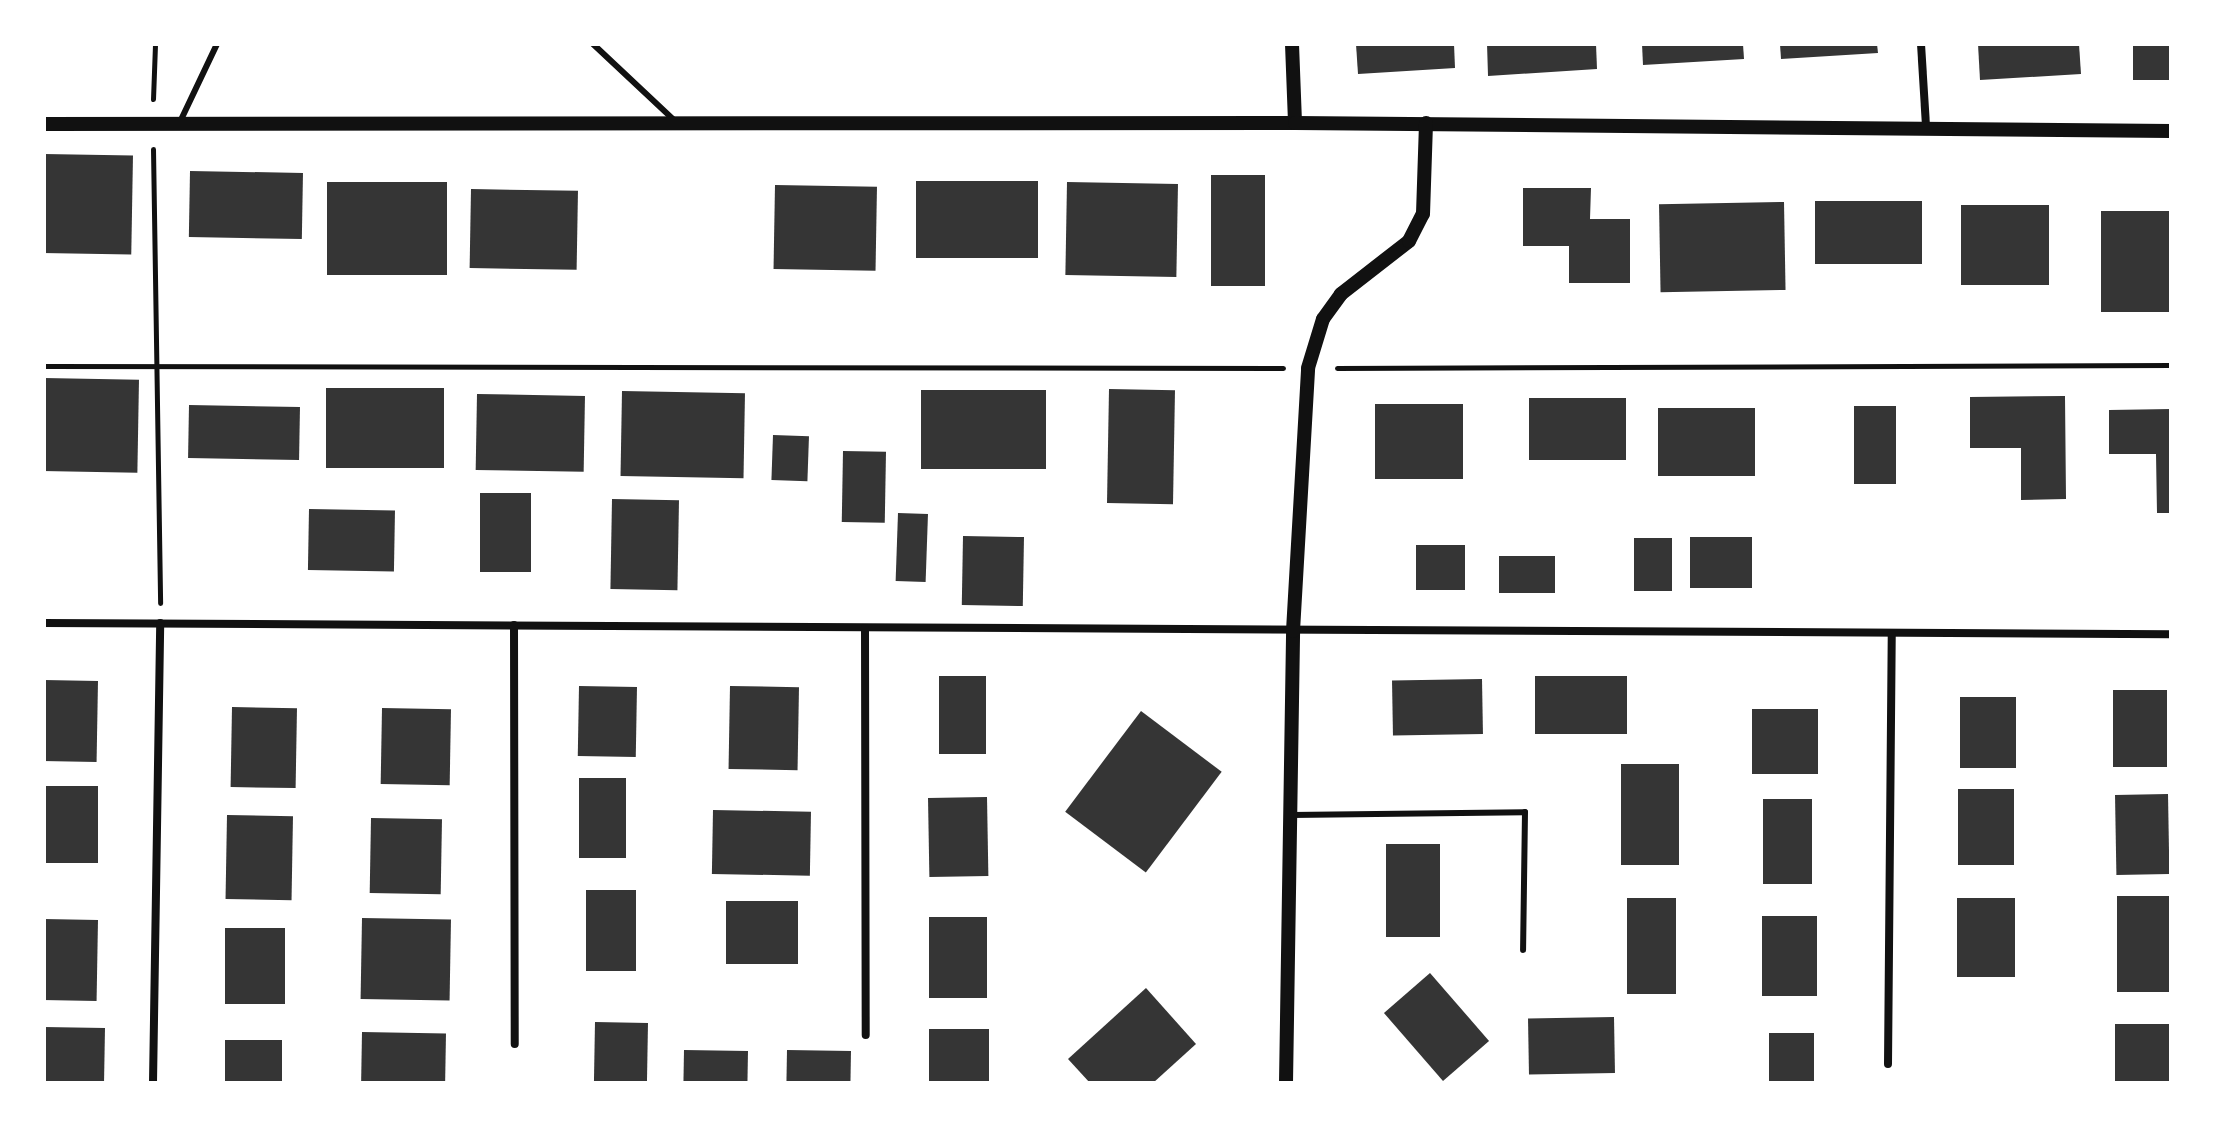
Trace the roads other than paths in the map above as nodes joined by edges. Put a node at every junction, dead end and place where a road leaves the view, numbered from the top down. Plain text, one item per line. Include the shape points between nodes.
1 (217, 44) edge
2 (593, 44) edge
3 (1292, 44) edge
4 (1921, 44) edge
5 (1295, 123) junction
6 (1426, 123) junction
7 (44, 124) edge
8 (179, 124) junction
9 (677, 124) junction
10 (1926, 125) junction
11 (2171, 131) edge
12 (44, 623) edge
13 (160, 623) junction
14 (514, 625) junction
15 (865, 628) junction
16 (1293, 631) junction
17 (1892, 634) junction
18 (2171, 634) edge
19 (1290, 815) junction
20 (1523, 950) dead end
21 (866, 1035) dead end
22 (515, 1044) dead end
23 (1888, 1064) dead end
24 (153, 1083) edge
25 (1286, 1083) edge

1 - 8 lane
2 - 9 lane
3 - 5 street
4 - 10 street
5 - 6 street
5 - 9 street
6 - 10 street
6 - 16 street via 1423,214 1409,241 1341,294 1323,319 1308,368
7 - 8 street
8 - 9 street
10 - 11 street
12 - 13 street
13 - 14 street
13 - 24 street
14 - 15 street
14 - 22 street
15 - 16 street
15 - 21 street
16 - 17 street
16 - 19 street
17 - 18 street
17 - 23 street
19 - 20 lane via 1525,812
19 - 25 street

